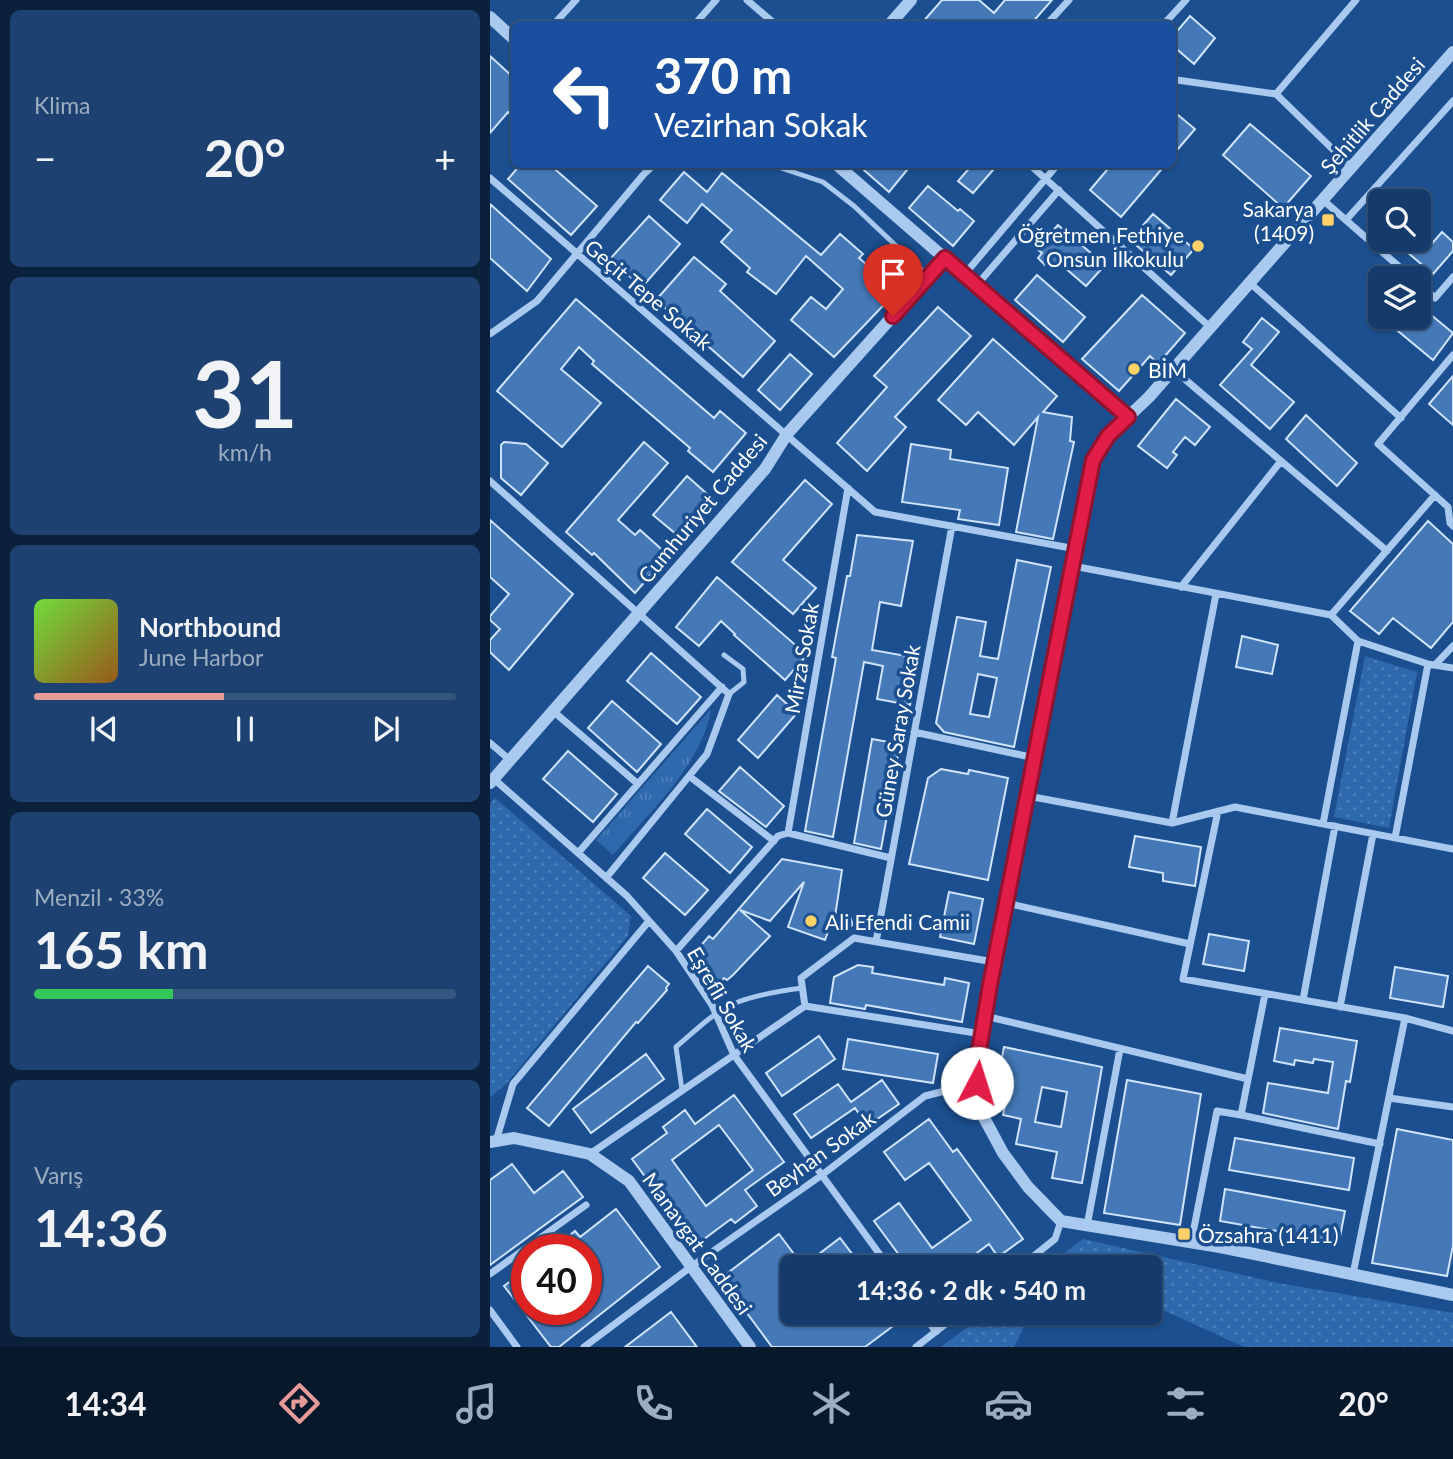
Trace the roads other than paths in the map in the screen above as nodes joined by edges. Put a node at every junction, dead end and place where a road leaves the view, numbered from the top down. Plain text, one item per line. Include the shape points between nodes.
1 (576, 0) edge
2 (716, 0) edge
3 (747, 0) edge
4 (911, 0) edge
5 (1069, 0) edge
6 (1186, 0) edge
7 (1356, 0) edge
8 (490, 17) edge
9 (557, 21) edge
10 (698, 21) edge
11 (772, 21) edge
12 (893, 21) edge
13 (1051, 21) edge
14 (1167, 21) edge
15 (511, 36) edge
16 (1453, 52) edge
17 (1176, 79) edge
18 (1276, 94) junction
19 (1453, 101) edge
20 (1352, 167) junction
21 (651, 168) edge
22 (781, 168) edge
23 (841, 168) edge
24 (1034, 168) edge
25 (1055, 168) edge
26 (490, 178) edge
27 (1046, 179) junction
28 (1059, 190) junction
29 (1323, 200) junction
30 (1346, 220) junction
31 (576, 254) junction
32 (945, 258) junction
33 (1398, 266) edge
34 (964, 275) junction
35 (928, 276) junction
36 (1453, 277) edge
37 (1250, 283) junction
38 (976, 286) junction
39 (1431, 294) edge
40 (1210, 328) junction
41 (490, 334) edge
42 (1453, 355) edge
43 (1174, 369) junction
44 (1128, 417) junction
45 (1401, 418) junction
46 (787, 435) junction
47 (1281, 461) junction
48 (490, 481) edge
49 (848, 488) junction
50 (1435, 495) junction
51 (1452, 523) edge
52 (952, 526) junction
53 (1076, 549) junction
54 (1387, 551) junction
55 (1073, 566) junction
56 (1181, 587) junction
57 (1216, 594) junction
58 (639, 612) junction
59 (1331, 615) junction
60 (1358, 641) junction
61 (1453, 646) edge
62 (724, 655) dead end
63 (1432, 665) junction
64 (1453, 668) edge
65 (722, 687) junction
66 (729, 694) junction
67 (553, 711) junction
68 (914, 732) junction
69 (490, 743) edge
70 (1035, 758) junction
71 (510, 760) junction
72 (689, 776) junction
73 (492, 781) edge
74 (638, 784) junction
75 (1028, 796) junction
76 (1218, 811) junction
77 (1172, 823) junction
78 (1323, 824) junction
79 (1335, 826) junction
80 (788, 833) junction
81 (1373, 834) junction
82 (1395, 838) junction
83 (774, 841) junction
84 (1453, 849) edge
85 (578, 853) junction
86 (891, 858) junction
87 (606, 878) junction
88 (1006, 903) junction
89 (649, 921) junction
90 (876, 942) junction
91 (1190, 944) junction
92 (676, 951) junction
93 (995, 962) junction
94 (802, 988) junction
95 (1265, 994) junction
96 (1303, 1000) junction
97 (804, 1006) junction
98 (1340, 1007) junction
99 (716, 1014) junction
100 (985, 1016) junction
101 (1405, 1018) junction
102 (1453, 1031) edge
103 (982, 1034) junction
104 (1120, 1049) junction
105 (734, 1055) junction
106 (1248, 1079) junction
107 (977, 1083) junction
108 (682, 1090) junction
109 (1389, 1098) junction
110 (1453, 1107) edge
111 (1241, 1115) junction
112 (493, 1141) edge
113 (1380, 1144) junction
114 (590, 1154) junction
115 (822, 1175) junction
116 (586, 1205) dead end
117 (1061, 1221) junction
118 (1087, 1226) junction
119 (1191, 1243) junction
120 (880, 1255) edge
121 (1036, 1255) edge
122 (692, 1266) junction
123 (490, 1274) edge
124 (1353, 1275) junction
125 (1453, 1295) edge
126 (490, 1310) edge
127 (931, 1325) edge
128 (945, 1325) edge
129 (936, 1332) junction
130 (517, 1347) edge
131 (585, 1347) edge
132 (750, 1347) edge
133 (916, 1347) edge

1 - 9 street
2 - 10 street
3 - 11 street
4 - 12 street
5 - 13 street
6 - 14 street
7 - 18 street
8 - 15 street
16 - 20 street, Şehitlik Caddesi
17 - 18 street
18 - 20 street
19 - 30 street
20 - 29 street, Şehitlik Caddesi
21 - 31 street
22 - 35 lane via 822,182
23 - 32 street
24 - 27 street
25 - 27 street
26 - 31 street, Geçit Tepe Sokak
27 - 28 street
27 - 34 street
28 - 38 street
28 - 40 street
29 - 30 street
29 - 37 street, Şehitlik Caddesi
30 - 33 street
31 - 41 street via 537,301
31 - 46 street, Geçit Tepe Sokak
32 - 34 street
32 - 35 street, Cumhuriyet Caddesi
34 - 38 street
35 - 46 street, Cumhuriyet Caddesi
36 - 39 street via 1435,298
37 - 40 street, Şehitlik Caddesi
37 - 45 street
38 - 44 street
40 - 43 street, Şehitlik Caddesi
42 - 45 street
43 - 44 street, Şehitlik Caddesi
43 - 47 street
44 - 53 street, Şehitlik Caddesi via 1108,436 1093,460
45 - 50 street via 1378,444
46 - 49 street, Geçit Tepe Sokak
46 - 58 street, Cumhuriyet Caddesi via 765,469
47 - 54 street
47 - 56 street
48 - 58 street
49 - 52 street, Geçit Tepe Sokak via 875,512
49 - 80 street, Mirza Sokak
50 - 51 street via 1448,507
50 - 54 street
52 - 53 street, Geçit Tepe Sokak
52 - 68 street, Güney Saray Sokak
53 - 55 street, Şehitlik Caddesi
54 - 59 street
55 - 56 street
55 - 70 street, Şehitlik Caddesi
56 - 57 street
57 - 59 street
57 - 77 street
58 - 65 street
58 - 67 street, Cumhuriyet Caddesi
59 - 60 street
60 - 63 street
60 - 78 street
61 - 63 street
62 - 66 lane via 743,670 744,682
63 - 64 street
63 - 82 street
65 - 66 street
65 - 74 street
66 - 72 street via 707,754
67 - 71 street, Cumhuriyet Caddesi
67 - 74 street
68 - 70 street
68 - 86 street, Güney Saray Sokak
69 - 71 street
70 - 75 street, Şehitlik Caddesi
71 - 73 street, Cumhuriyet Caddesi
72 - 83 street
72 - 87 street
73 - 85 street, Eşrefli Sokak
74 - 85 street
75 - 77 street
75 - 88 street, Şehitlik Caddesi
76 - 77 street
76 - 78 street via 1235,807
76 - 91 street
78 - 79 street
79 - 81 street
79 - 96 street
80 - 83 street
80 - 86 street
81 - 82 street
81 - 98 street
82 - 84 street
83 - 92 street
85 - 87 street, Eşrefli Sokak
86 - 90 street, Güney Saray Sokak
87 - 89 street, Eşrefli Sokak
88 - 91 street
88 - 93 street, Şehitlik Caddesi
89 - 92 street, Eşrefli Sokak
89 - 112 street via 513,1084
90 - 93 street
90 - 94 street via 854,938 801,978
91 - 95 street via 1183,979
92 - 99 street, Eşrefli Sokak
93 - 100 street, Şehitlik Caddesi
94 - 97 street
94 - 99 lane via 732,1004
95 - 96 street
95 - 106 street
96 - 98 street
97 - 103 street
97 - 105 street
98 - 101 street
99 - 105 street, Eşrefli Sokak
99 - 108 lane via 676,1047
100 - 103 street, Şehitlik Caddesi
100 - 104 street
101 - 102 street
101 - 109 street
103 - 107 street, Şehitlik Caddesi
104 - 106 street
104 - 118 street
105 - 108 street
105 - 115 street, Eşrefli Sokak
106 - 111 street
107 - 115 street, Beyhan Sokak via 925,1096
107 - 117 street, Şehitlik Caddesi via 982,1114 1003,1153
108 - 114 street
109 - 110 street
109 - 113 street
111 - 113 street
111 - 119 street via 1217,1111
112 - 114 street, Manavgat Caddesi via 514,1138
113 - 124 street
114 - 122 street, Manavgat Caddesi via 629,1181
115 - 120 street, Eşrefli Sokak
115 - 122 street, Beyhan Sokak
116 - 123 street
117 - 118 street
117 - 121 street via 1055,1240
118 - 119 street
119 - 124 street
122 - 131 street, Beyhan Sokak
122 - 132 street, Manavgat Caddesi
124 - 125 street
126 - 130 street
127 - 129 street
128 - 129 street
129 - 133 street

